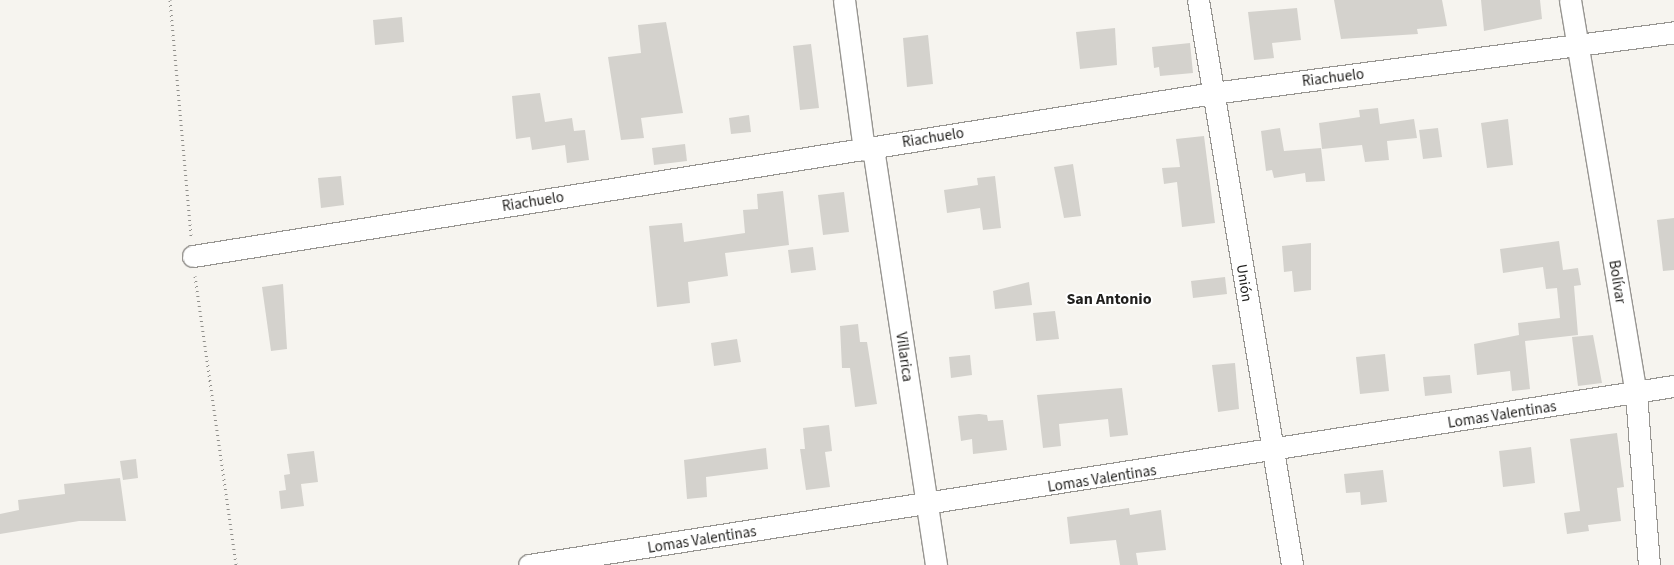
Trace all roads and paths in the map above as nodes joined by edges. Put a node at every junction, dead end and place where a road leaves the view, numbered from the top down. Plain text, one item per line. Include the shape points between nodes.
1 (170, 0) edge
2 (844, 0) edge
3 (1198, 0) edge
4 (1570, 0) edge
5 (1674, 32) edge
6 (1578, 48) junction
7 (1213, 93) junction
8 (868, 149) junction
9 (193, 256) junction
10 (1674, 386) edge
11 (1636, 393) junction
12 (1272, 452) junction
13 (926, 506) junction
14 (572, 562) edge
15 (236, 565) edge
16 (529, 565) edge
17 (936, 565) edge
18 (1292, 565) edge
19 (1649, 565) edge

1 - 9 path
2 - 8 street, Villarica
3 - 7 street, Unión
4 - 6 street, Bolívar
5 - 6 street, Riachuelo
6 - 7 street, Riachuelo
6 - 11 street, Bolívar
7 - 8 street, Riachuelo
7 - 12 street, Unión
8 - 9 street, Riachuelo
8 - 13 street, Villarica
9 - 15 path
10 - 11 street, Lomas Valentinas
11 - 12 street, Lomas Valentinas
11 - 19 street, Bolívar
12 - 13 street, Lomas Valentinas
12 - 18 street, Unión
13 - 14 street, Lomas Valentinas
13 - 17 street, Villarica
14 - 16 street, Lomas Valentinas

